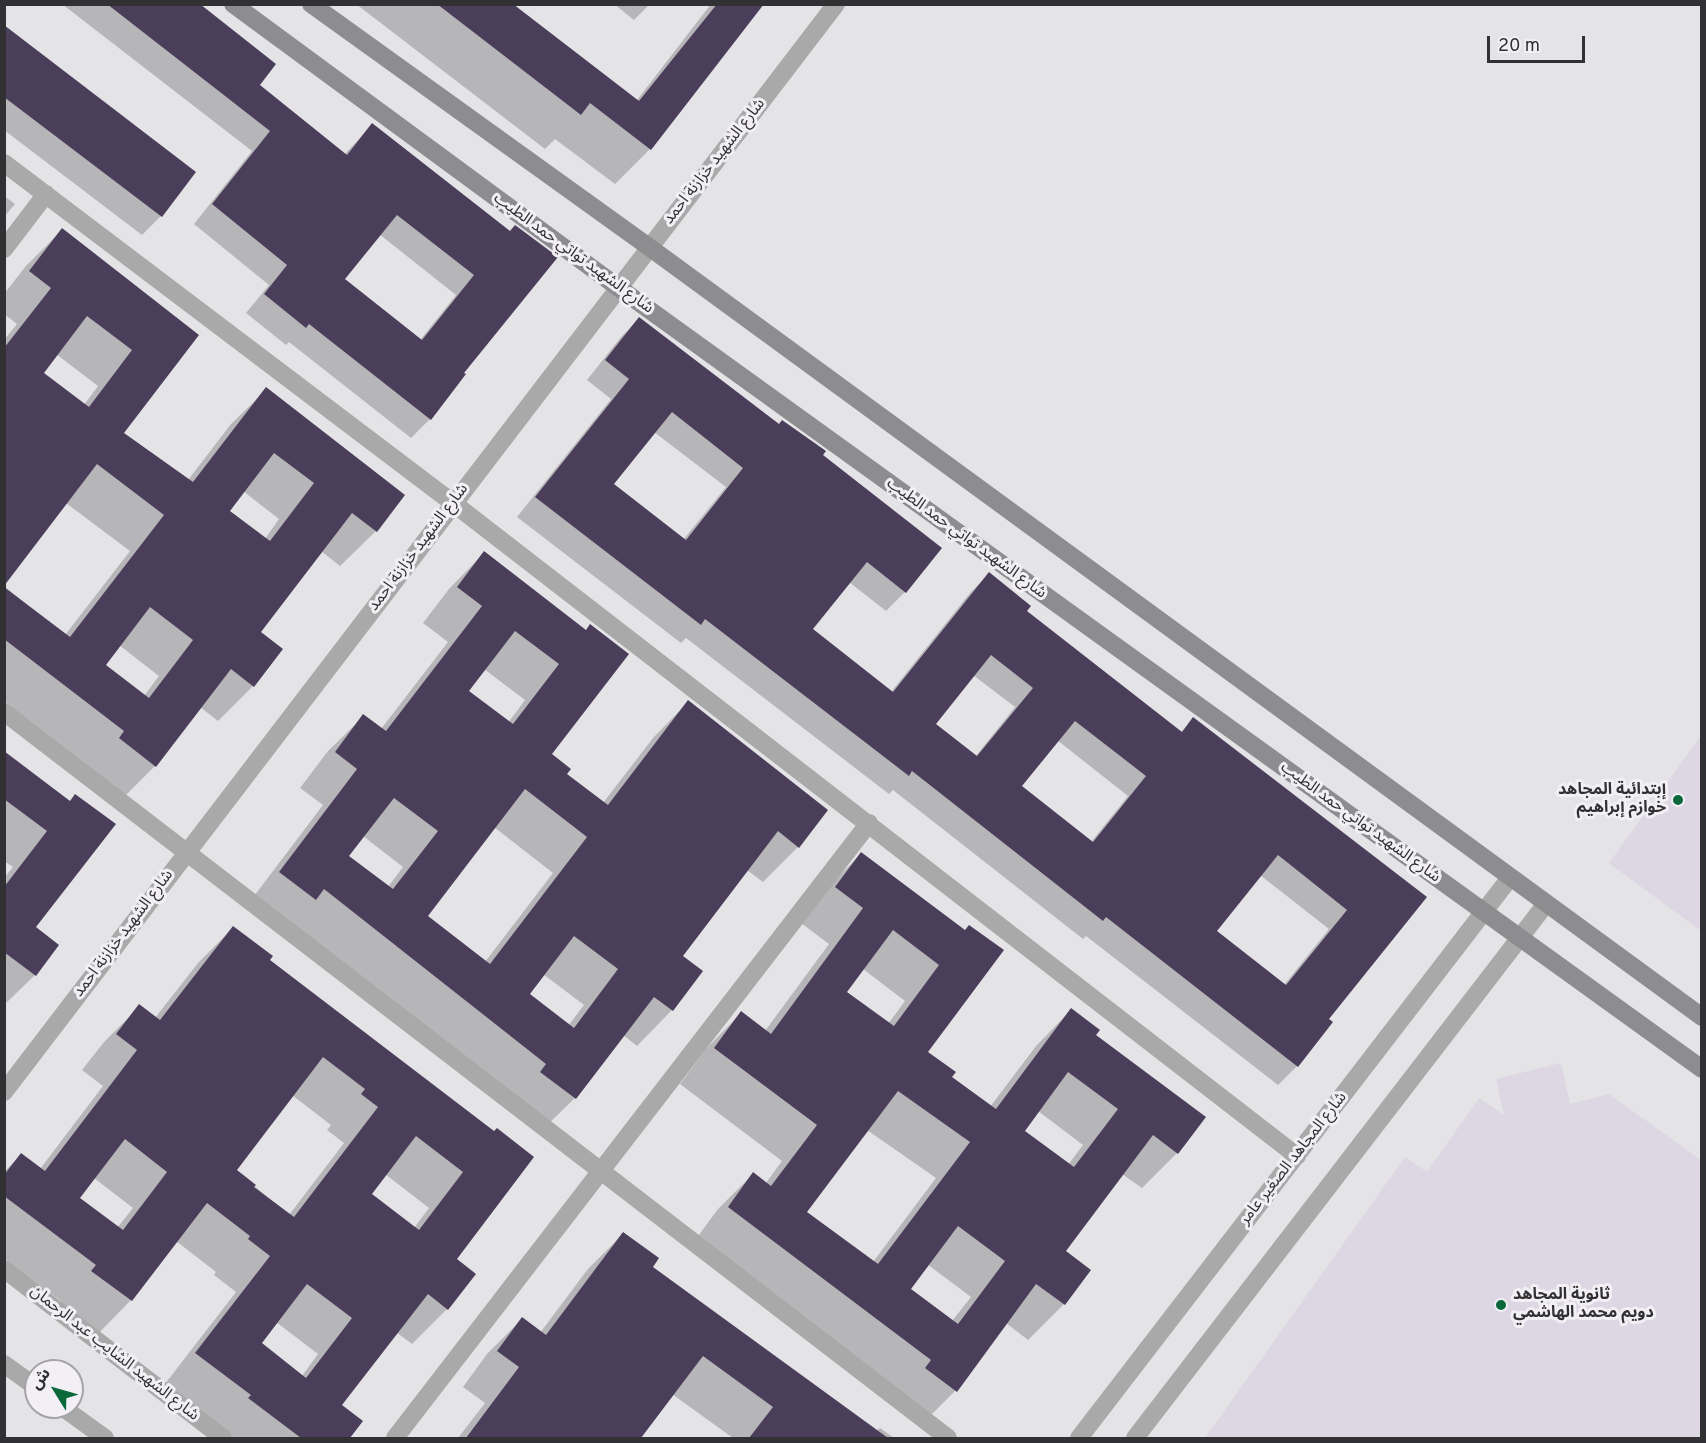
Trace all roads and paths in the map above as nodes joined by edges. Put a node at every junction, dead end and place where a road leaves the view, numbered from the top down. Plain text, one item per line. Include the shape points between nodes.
1 (233, 4) edge
2 (311, 4) edge
3 (836, 4) edge
4 (4, 163) edge
5 (46, 194) junction
6 (649, 248) junction
7 (4, 249) edge
8 (619, 288) junction
9 (453, 503) junction
10 (4, 712) edge
11 (869, 823) junction
12 (185, 854) junction
13 (1509, 879) junction
14 (1545, 905) junction
15 (1484, 912) junction
16 (1520, 939) junction
17 (1701, 1017) edge
18 (1701, 1069) edge
19 (4, 1092) edge
20 (1297, 1156) junction
21 (600, 1173) junction
22 (4, 1269) edge
23 (4, 1364) edge
24 (24, 1378) edge
25 (79, 1419) edge
26 (105, 1438) edge
27 (223, 1438) edge
28 (395, 1438) edge
29 (948, 1438) edge
30 (1079, 1438) edge
31 (1135, 1438) edge

1 - 8 street, شارع الشهيد تواتي حمد الطيب
2 - 6 street
3 - 6 street, شارع الشهيد خزازنة احمد
4 - 5 street
5 - 7 street
5 - 9 street
6 - 8 street, شارع الشهيد خزازنة احمد
6 - 13 street
8 - 9 street, شارع الشهيد خزازنة احمد
8 - 15 street, شارع الشهيد تواتي حمد الطيب
9 - 11 street
9 - 12 street, شارع الشهيد خزازنة احمد
10 - 12 street
11 - 20 street
11 - 21 street
12 - 19 street, شارع الشهيد خزازنة احمد
12 - 21 street
13 - 14 street
13 - 15 street, شارع المجاهد الصغير عامر
14 - 16 street
14 - 17 street
15 - 16 street, شارع الشهيد تواتي حمد الطيب
15 - 20 street, شارع المجاهد الصغير عامر
16 - 18 street, شارع الشهيد تواتي حمد الطيب
16 - 31 street
20 - 30 street, شارع المجاهد الصغير عامر
21 - 28 street
21 - 29 street
22 - 27 street, شارع الشهيد الشايب عبد الرحمان
23 - 24 street
25 - 26 street

